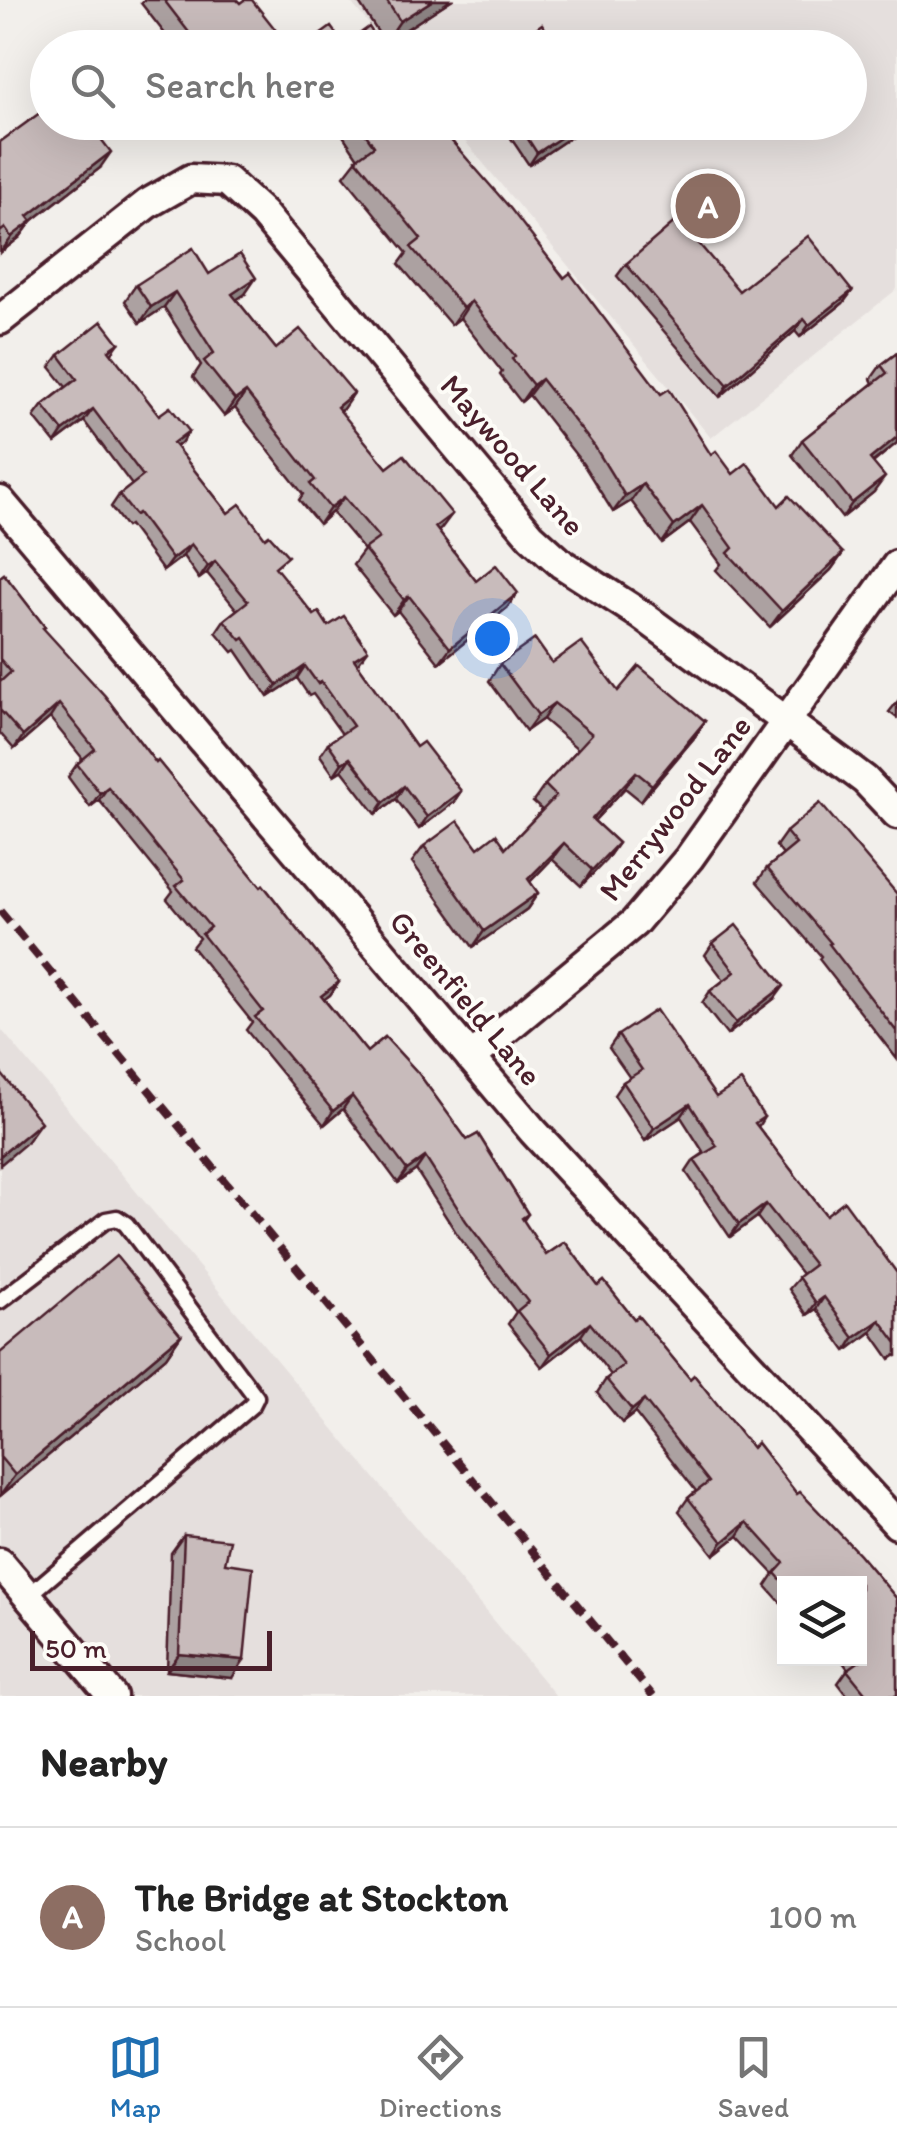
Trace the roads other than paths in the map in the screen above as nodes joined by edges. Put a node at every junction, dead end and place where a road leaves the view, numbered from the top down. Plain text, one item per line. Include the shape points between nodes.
1 (0, 320) edge
2 (0, 500) edge
3 (897, 565) edge
4 (786, 721) junction
5 (897, 814) edge
6 (471, 1058) junction
7 (0, 1300) edge
8 (897, 1524) edge
9 (0, 1562) edge
10 (28, 1596) junction
11 (112, 1696) edge

1 - 4 street, Maywood Lane via 147,204 191,179 227,181 263,214 530,536
2 - 6 street, Greenfield Lane
3 - 4 street, Merrywood Lane
4 - 5 street, Maywood Lane via 865,780
4 - 6 street, Merrywood Lane via 689,858 634,922
6 - 8 street, Greenfield Lane
7 - 10 lane via 117,1218 256,1397
9 - 10 street
10 - 11 street

